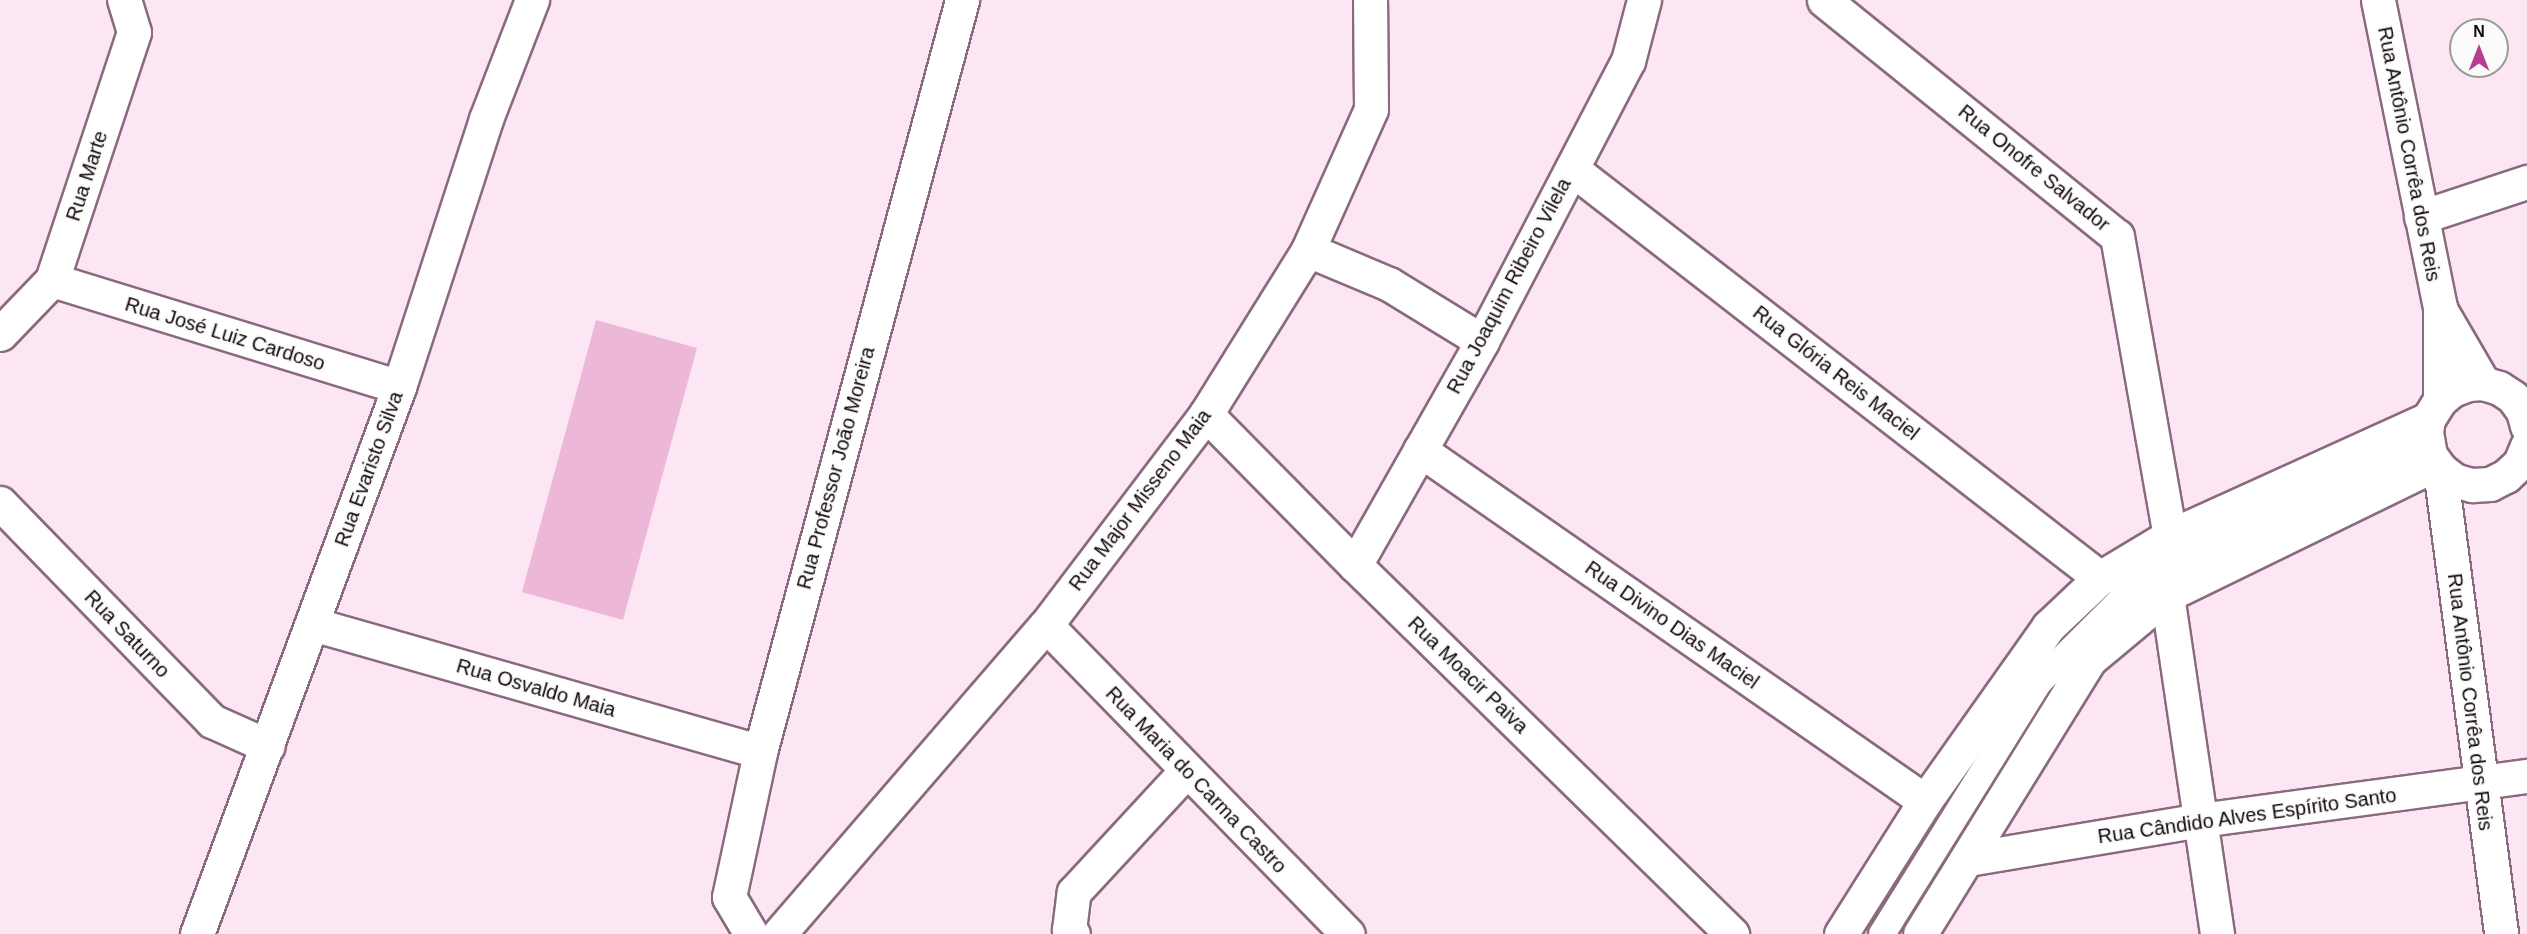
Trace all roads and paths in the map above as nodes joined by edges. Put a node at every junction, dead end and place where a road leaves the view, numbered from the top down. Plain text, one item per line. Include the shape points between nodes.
1 (124, 0) edge
2 (532, 0) edge
3 (962, 0) edge
4 (1370, 0) edge
5 (1644, 0) edge
6 (1824, 0) edge
7 (2378, 0) edge
8 (1572, 169) junction
9 (2527, 182) edge
10 (2421, 217) junction
11 (1308, 249) junction
12 (52, 280) junction
13 (2440, 307) junction
14 (0, 334) edge
15 (1482, 341) junction
16 (2503, 383) edge
17 (399, 387) junction
18 (1206, 414) junction
19 (2526, 416) edge
20 (2434, 439) junction
21 (1420, 450) junction
22 (2525, 461) edge
23 (0, 503) edge
24 (2170, 536) junction
25 (1355, 565) junction
26 (2100, 578) junction
27 (2167, 595) junction
28 (312, 624) junction
29 (1046, 625) junction
30 (268, 746) junction
31 (759, 752) junction
32 (1186, 771) junction
33 (2527, 776) edge
34 (2480, 783) junction
35 (1925, 801) junction
36 (2201, 820) junction
37 (1968, 859) junction
38 (197, 934) edge
39 (751, 934) edge
40 (779, 934) edge
41 (1073, 934) edge
42 (1348, 934) edge
43 (1732, 934) edge
44 (1841, 934) edge
45 (1882, 934) edge
46 (1920, 934) edge
47 (2217, 934) edge
48 (2501, 934) edge

1 - 12 street, Rua Marte via 134,32
2 - 17 street, Rua Evaristo Silva via 486,119
3 - 31 street, Rua Professor João Moreira
4 - 11 street, Rua Major Misseno Maia via 1371,109
5 - 8 street, Rua Joaquim Ribeiro Vilela via 1628,61
6 - 24 street, Rua Onofre Salvador via 2118,236
7 - 10 street, Rua Antônio Corrêa dos Reis
8 - 15 street, Rua Joaquim Ribeiro Vilela
8 - 26 street, Rua Glória Reis Maciel
9 - 10 street
10 - 13 street, Rua Antônio Corrêa dos Reis
11 - 15 street via 1389,284
11 - 18 street, Rua Major Misseno Maia
12 - 14 street, Rua Marte
12 - 17 street, Rua José Luiz Cardoso
13 - 16 street, Rua Antônio Corrêa dos Reis
13 - 20 street, Rua Antônio Corrêa dos Reis
15 - 21 street, Rua Joaquim Ribeiro Vilela
16 - 19 street, Rua Antônio Corrêa dos Reis
16 - 20 street via 2468,384 2452,390
17 - 28 street, Rua Evaristo Silva
18 - 25 street, Rua Moacir Paiva
18 - 29 street, Rua Major Misseno Maia
20 - 22 street via 2454,480 2472,485 2490,484
20 - 24 street
20 - 27 street
20 - 34 street, Rua Antônio Corrêa dos Reis
20 - 45 street via 2143,578 2039,682
21 - 25 street, Rua Joaquim Ribeiro Vilela
21 - 35 street, Rua Divino Dias Maciel
23 - 30 street, Rua Saturno via 212,721
24 - 26 street
25 - 43 street, Rua Moacir Paiva
26 - 35 street via 2048,627
27 - 36 street
27 - 37 street via 2089,660
28 - 30 street, Rua Evaristo Silva
28 - 31 street, Rua Osvaldo Maia
29 - 32 street, Rua Maria do Carma Castro
29 - 40 street, Rua Major Misseno Maia
30 - 38 street, Rua Evaristo Silva
31 - 39 street, Rua Professor João Moreira via 729,897
32 - 41 street via 1074,892 1069,930
32 - 42 street, Rua Maria do Carma Castro
33 - 34 street, Rua Cândido Alves Espírito Santo
34 - 36 street, Rua Cândido Alves Espírito Santo
34 - 48 street, Rua Antônio Corrêa dos Reis
35 - 44 street
36 - 37 street, Rua Cândido Alves Espírito Santo
36 - 47 street
37 - 46 street

